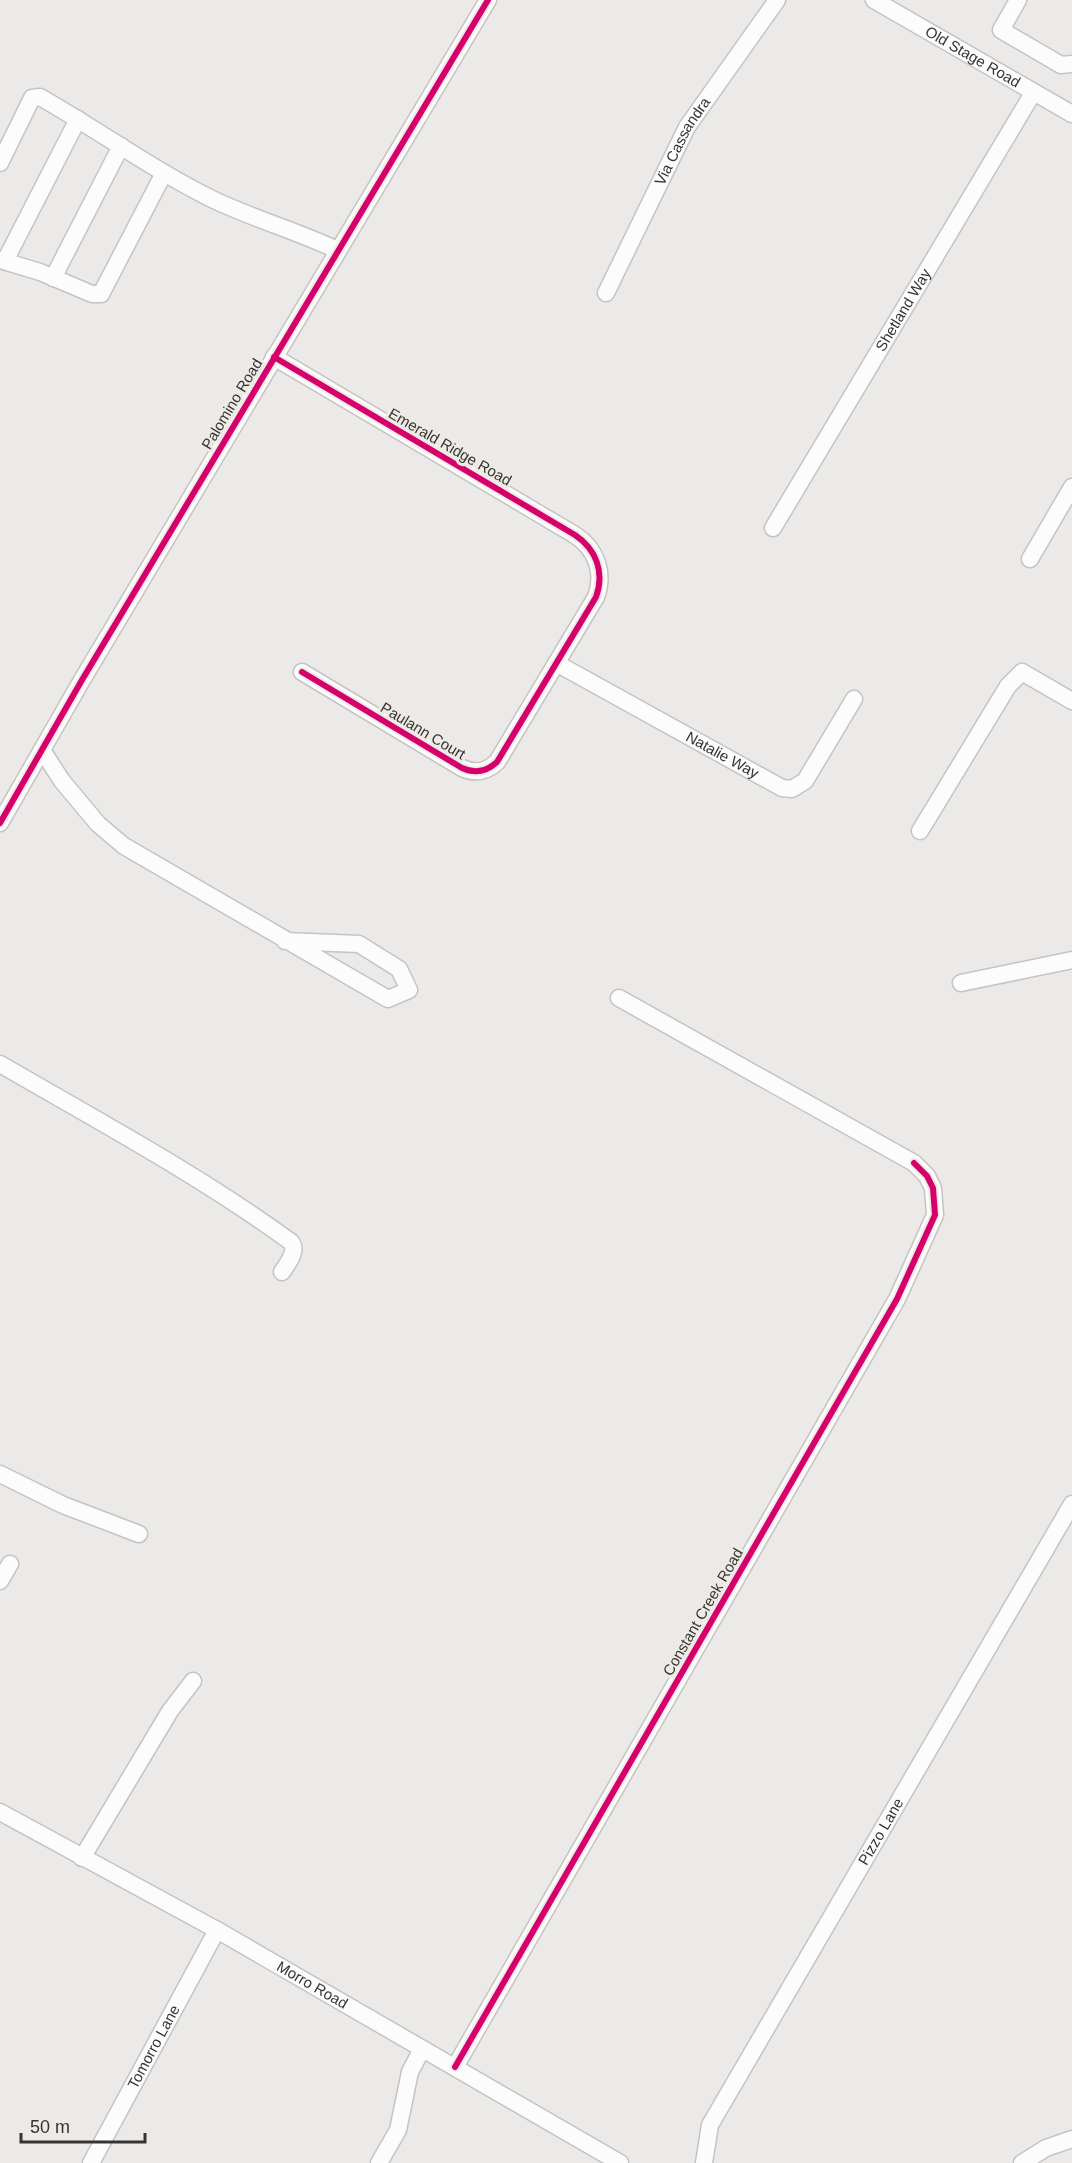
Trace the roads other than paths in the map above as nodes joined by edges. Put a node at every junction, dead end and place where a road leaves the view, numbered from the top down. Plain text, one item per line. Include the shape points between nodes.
1 (488, 0) edge
2 (777, 0) edge
3 (1018, 0) edge
4 (877, 1) edge
5 (1072, 64) edge
6 (1033, 93) junction
7 (1072, 114) edge
8 (78, 119) junction
9 (121, 146) junction
10 (0, 163) edge
11 (164, 173) junction
12 (338, 250) junction
13 (3, 260) edge
14 (53, 278) junction
15 (606, 293) dead end
16 (274, 357) junction
17 (1072, 487) edge
18 (773, 528) dead end
19 (1030, 559) dead end
20 (556, 663) junction
21 (302, 672) dead end
22 (854, 699) dead end
23 (1072, 701) edge
24 (42, 750) junction
25 (0, 823) edge
26 (920, 831) dead end
27 (285, 940) junction
28 (1072, 960) edge
29 (961, 983) dead end
30 (619, 998) dead end
31 (0, 1064) edge
32 (282, 1272) dead end
33 (0, 1474) edge
34 (1072, 1504) edge
35 (139, 1534) dead end
36 (10, 1564) dead end
37 (0, 1581) edge
38 (193, 1681) dead end
39 (0, 1812) edge
40 (82, 1858) junction
41 (217, 1930) junction
42 (422, 2049) junction
43 (455, 2067) junction
44 (1072, 2139) edge
45 (91, 2163) edge
46 (379, 2163) edge
47 (621, 2163) edge
48 (704, 2163) edge
49 (1022, 2163) edge

1 - 12 street, Palomino Road
2 - 15 street, Via Cassandra via 687,127
3 - 5 street via 1001,30 1061,65
4 - 6 street, Old Stage Road
6 - 7 street, Old Stage Road
6 - 18 street, Shetland Way
8 - 9 street
8 - 10 street via 40,96 32,98
8 - 13 street
9 - 11 street
9 - 14 street
11 - 12 street via 216,201
11 - 14 street via 101,294
12 - 16 street, Palomino Road
13 - 14 street
16 - 20 street, Emerald Ridge Road via 575,535 590,549 600,571 596,597
16 - 24 street, Palomino Road
17 - 19 street
20 - 21 street, Paulann Court via 497,762 478,772 462,768
20 - 22 street, Natalie Way via 782,788 792,789 805,781
23 - 26 street via 1022,672 1008,686
24 - 25 street, Palomino Road
24 - 27 street via 98,824 124,846
27 - 27 street via 388,999 409,990 399,969 359,944
28 - 29 street
30 - 43 street, Constant Creek Road via 914,1163 933,1188 935,1215 897,1299
31 - 32 street via 250,1212 294,1245
33 - 35 street via 63,1505
34 - 48 street, Pizzo Lane via 710,2125
36 - 37 street
38 - 40 street via 170,1711
39 - 40 street, Morro Road
40 - 41 street, Morro Road
41 - 42 street, Morro Road
41 - 45 street, Tomorro Lane
42 - 43 street, Morro Road
42 - 46 street via 410,2072 398,2130
43 - 47 street, Morro Road
44 - 49 street via 1046,2148

